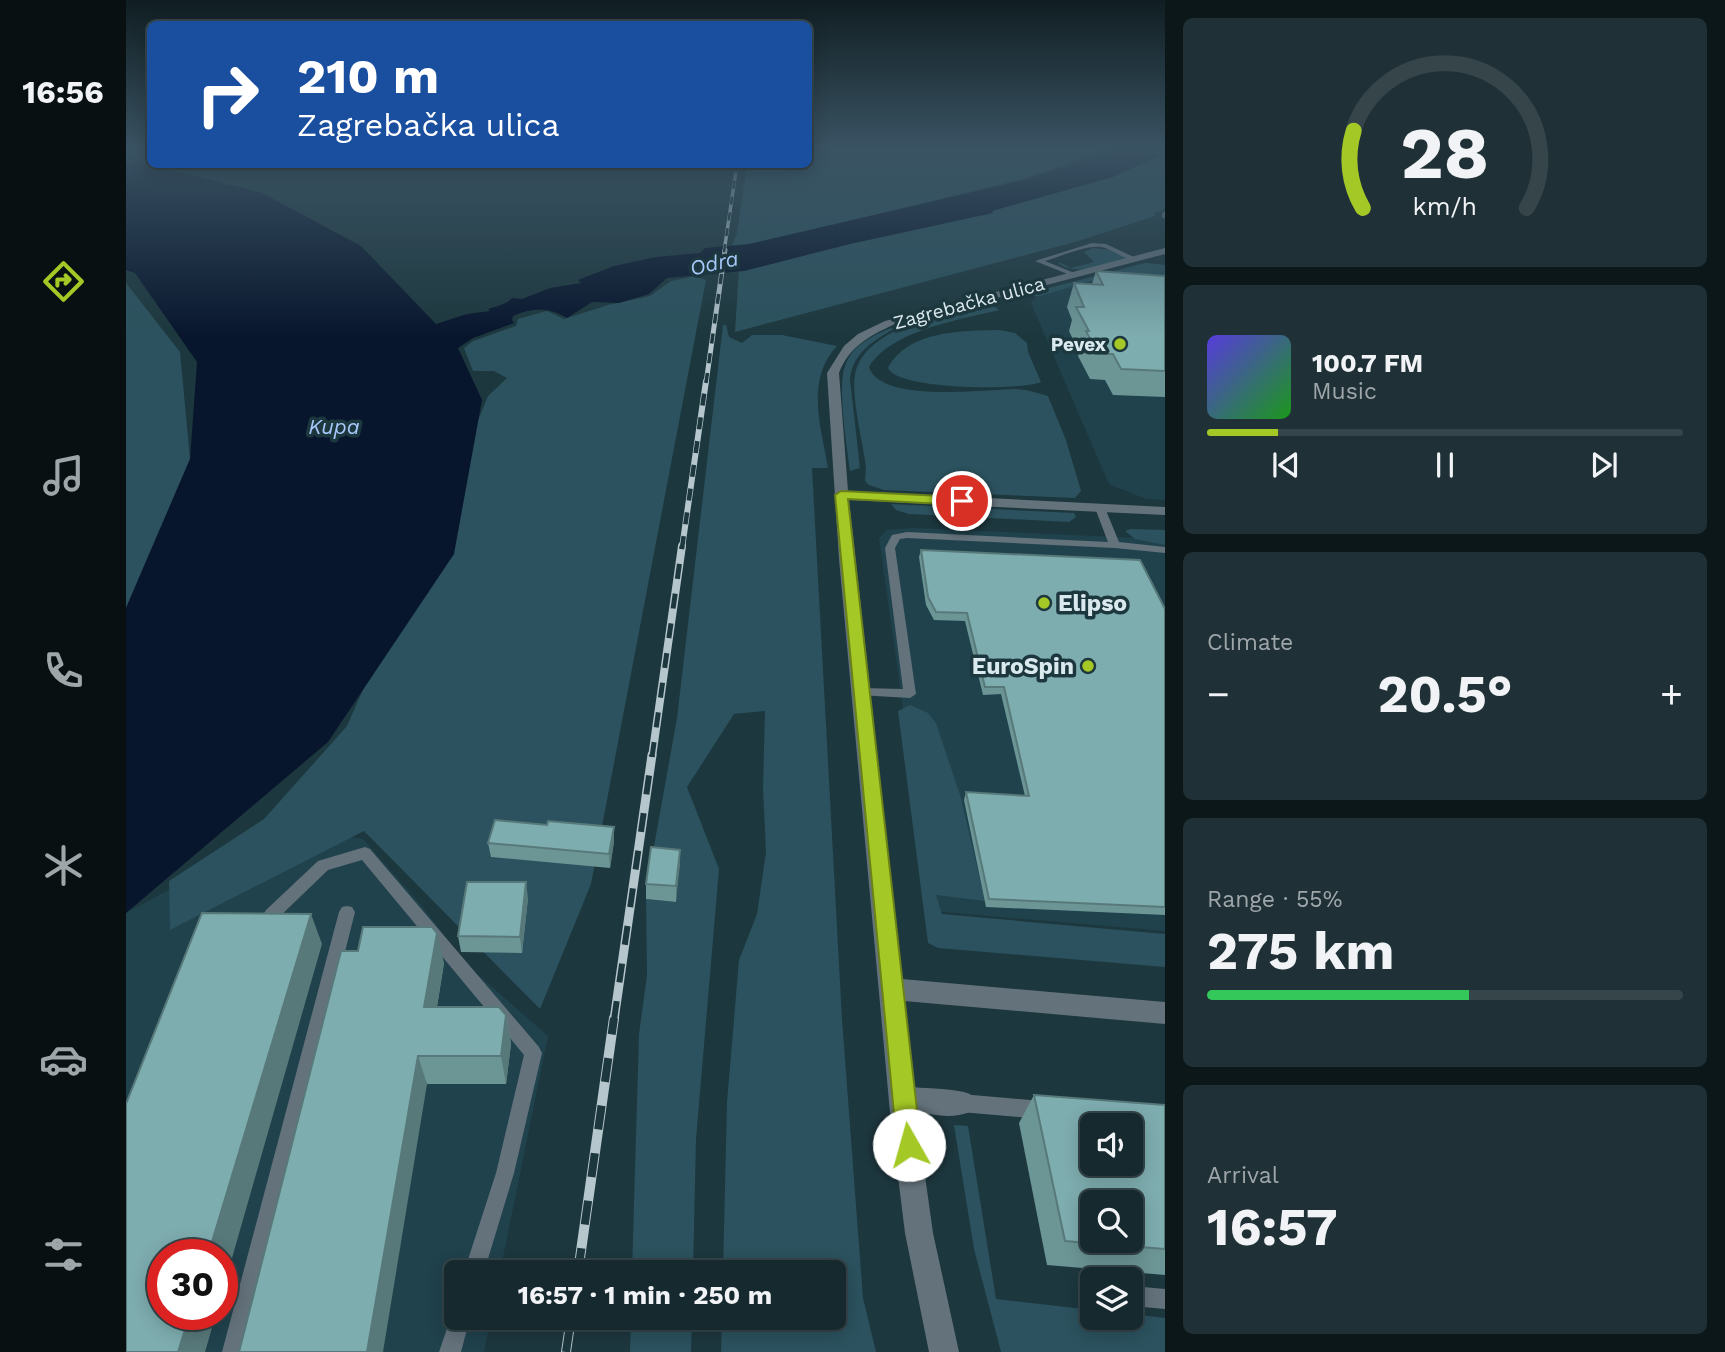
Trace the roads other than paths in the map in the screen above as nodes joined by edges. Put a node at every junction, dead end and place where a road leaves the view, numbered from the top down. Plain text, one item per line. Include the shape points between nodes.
1 (1164, 252) edge
2 (1135, 259) junction
3 (1075, 275) junction
4 (841, 495) junction
5 (1100, 508) junction
6 (1165, 511) edge
7 (1115, 545) junction
8 (1165, 550) edge
9 (862, 692) junction
10 (347, 912) dead end
11 (271, 915) edge
12 (891, 989) junction
13 (1165, 1013) edge
14 (903, 1098) junction
15 (961, 1103) joint
16 (1056, 1112) edge
17 (478, 1260) edge
18 (1143, 1297) dead end
19 (1165, 1299) edge
20 (456, 1330) edge
21 (233, 1352) edge
22 (450, 1352) edge
23 (944, 1352) edge

1 - 2 street, Zagrebačka ulica
2 - 3 street, Zagrebačka ulica
2 - 3 lane via 1092,245 1038,261
3 - 4 street, Zagrebačka ulica via 906,317 850,345 833,373
4 - 5 street
4 - 9 street, Zagrebačka ulica
5 - 6 street
5 - 7 lane
7 - 8 lane
7 - 9 lane via 896,537 890,548 910,694
9 - 12 street, Zagrebačka ulica
10 - 21 lane
11 - 17 lane via 323,865 365,853 533,1053 505,1173
12 - 13 street
12 - 14 street, Zagrebačka ulica
14 - 15 street
14 - 23 street, Zagrebačka ulica via 926,1276
15 - 16 lane
18 - 19 lane
20 - 22 lane

